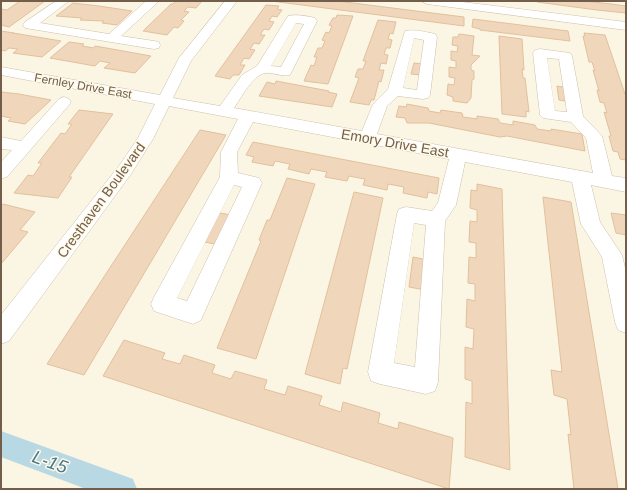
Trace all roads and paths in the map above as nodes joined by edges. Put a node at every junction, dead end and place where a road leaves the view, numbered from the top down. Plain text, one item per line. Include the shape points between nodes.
1 (63, 1) edge
2 (153, 1) edge
3 (231, 1) edge
4 (427, 1) edge
5 (523, 1) edge
6 (442, 2) edge
7 (524, 13) junction
8 (626, 26) edge
9 (112, 38) junction
10 (154, 45) dead end
11 (262, 69) dead end
12 (1, 71) edge
13 (395, 91) dead end
14 (165, 101) junction
15 (64, 102) dead end
16 (224, 112) junction
17 (248, 116) junction
18 (576, 118) junction
19 (368, 138) junction
20 (1, 143) edge
21 (25, 148) junction
22 (458, 155) junction
23 (1, 173) edge
24 (229, 177) junction
25 (580, 177) junction
26 (604, 181) junction
27 (626, 185) edge
28 (436, 220) junction
29 (619, 257) edge
30 (626, 322) edge
31 (1, 333) edge

1 - 9 street via 29,26
2 - 9 street
3 - 14 street, Cresthaven Boulevard via 184,62
4 - 6 street
5 - 7 street
6 - 7 street
7 - 8 street
9 - 10 street
11 - 16 street via 247,78
12 - 14 street, Fernley Drive East
13 - 19 street via 380,104
14 - 16 street, Emory Drive East
14 - 31 street, Cresthaven Boulevard via 125,170
15 - 21 street
16 - 17 street, Emory Drive East
17 - 19 street, Emory Drive East
17 - 24 street via 229,152
18 - 18 street via 565,56 540,53 548,115
18 - 26 street via 594,136
19 - 22 street, Emory Drive East
20 - 21 street
21 - 23 street
22 - 25 street, Emory Drive East
22 - 28 street via 448,205
24 - 24 street via 198,236 162,304 193,313 253,183
25 - 26 street, Emory Drive East
25 - 29 street via 591,224
26 - 27 street, Emory Drive East
28 - 28 street via 406,214 380,372 426,382
29 - 30 street

